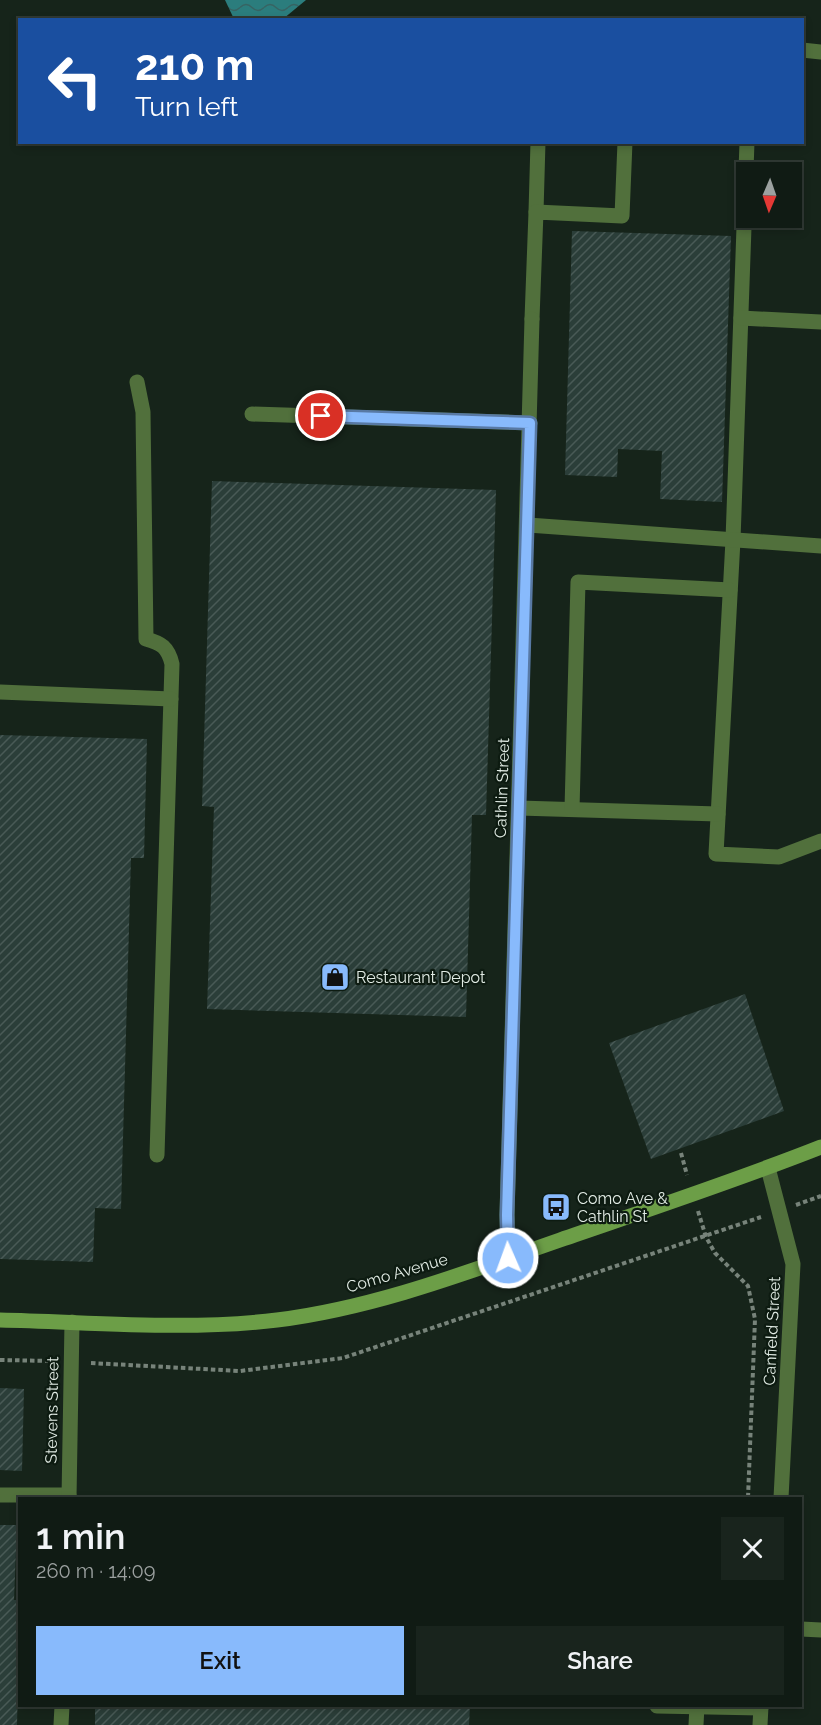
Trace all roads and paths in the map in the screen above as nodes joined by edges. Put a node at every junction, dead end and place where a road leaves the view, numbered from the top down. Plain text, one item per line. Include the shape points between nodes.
1 (804, 50) edge
2 (821, 52) edge
3 (538, 144) edge
4 (625, 144) edge
5 (747, 144) edge
6 (536, 212) junction
7 (741, 318) junction
8 (821, 322) edge
9 (137, 382) dead end
10 (252, 414) dead end
11 (530, 423) junction
12 (528, 525) junction
13 (733, 540) junction
14 (821, 546) edge
15 (730, 590) junction
16 (0, 692) edge
17 (171, 699) junction
18 (519, 808) junction
19 (572, 809) junction
20 (718, 813) junction
21 (821, 841) edge
22 (821, 1148) edge
23 (157, 1155) dead end
24 (768, 1168) junction
25 (821, 1196) edge
26 (779, 1211) junction
27 (706, 1237) junction
28 (508, 1258) junction
29 (0, 1320) edge
30 (72, 1322) junction
31 (0, 1360) edge
32 (71, 1362) junction
33 (0, 1495) edge
34 (69, 1497) edge
35 (748, 1497) edge
36 (781, 1497) edge
37 (802, 1629) edge
38 (821, 1630) edge
39 (62, 1707) edge
40 (697, 1707) edge
41 (761, 1707) edge
42 (61, 1725) edge
43 (696, 1725) edge
44 (760, 1725) edge

1 - 2 street
3 - 6 street, Cathlin Street
4 - 6 street via 622,216
5 - 7 street
6 - 11 street, Cathlin Street
7 - 8 street
7 - 13 street
9 - 17 street via 143,412 146,639 168,650 172,663
10 - 11 street
11 - 12 street, Cathlin Street
12 - 13 street
12 - 18 street, Cathlin Street
13 - 14 street
13 - 15 street
15 - 19 street via 578,582
15 - 20 street
16 - 17 street
17 - 23 street
18 - 19 street
18 - 28 street, Cathlin Street
19 - 20 street
20 - 21 street via 716,854 779,857
22 - 24 main road, Como Avenue
24 - 26 street, Canfield Street
24 - 28 main road, Como Avenue
25 - 26 path
26 - 27 path
26 - 36 street, Canfield Street via 793,1264
27 - 32 path via 343,1358 240,1371
27 - 35 path via 715,1253 748,1286 755,1319
28 - 30 main road, Como Avenue via 393,1295 277,1320 227,1324
29 - 30 main road, Como Avenue
30 - 32 street, Stevens Street
31 - 32 path
32 - 34 street, Stevens Street
33 - 34 street
37 - 38 street
39 - 42 street
40 - 43 street
41 - 44 street

